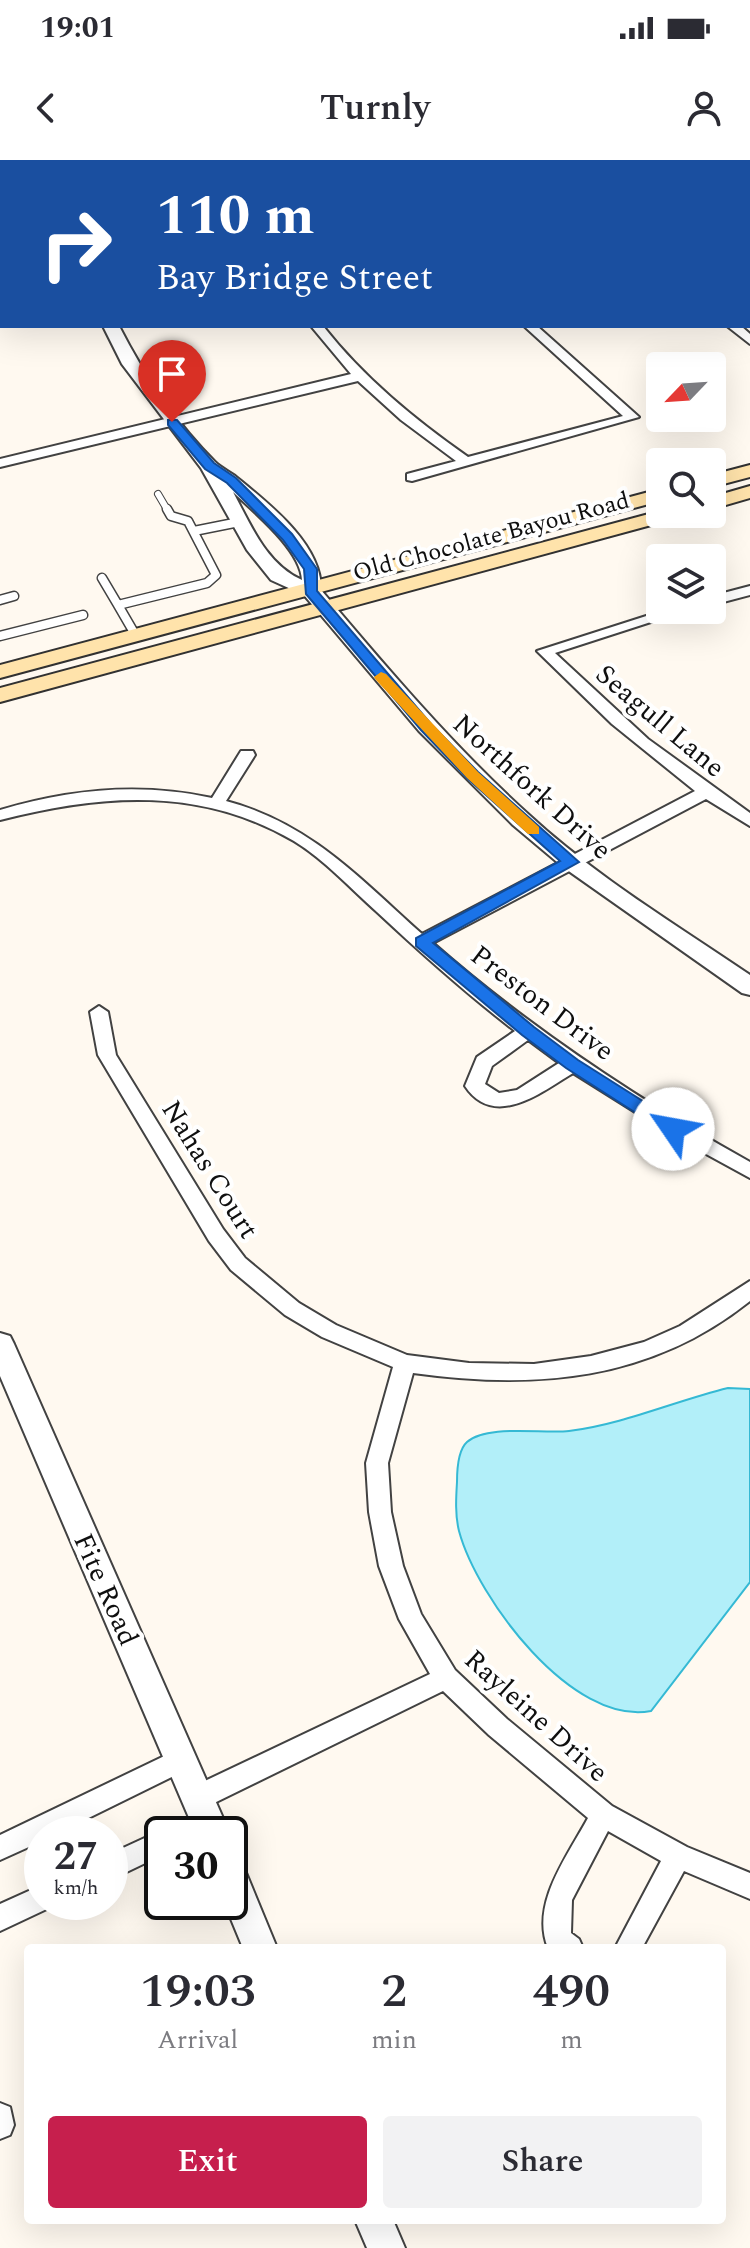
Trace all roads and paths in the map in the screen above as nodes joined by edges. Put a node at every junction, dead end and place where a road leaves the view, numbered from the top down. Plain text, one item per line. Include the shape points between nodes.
1 (112, 328) edge
2 (319, 328) edge
3 (532, 328) edge
4 (361, 376) junction
5 (172, 422) junction
6 (466, 462) junction
7 (0, 463) edge
8 (209, 466) junction
9 (750, 471) edge
10 (412, 477) dead end
11 (726, 477) edge
12 (750, 492) edge
13 (158, 494) dead end
14 (646, 499) edge
15 (726, 499) edge
16 (238, 520) junction
17 (646, 520) edge
18 (193, 529) junction
19 (102, 578) dead end
20 (749, 591) edge
21 (14, 596) dead end
22 (726, 597) edge
23 (0, 600) edge
24 (318, 600) junction
25 (118, 605) junction
26 (83, 615) dead end
27 (646, 621) edge
28 (0, 636) edge
29 (136, 636) junction
30 (0, 672) edge
31 (0, 695) edge
32 (247, 755) dead end
33 (705, 793) junction
34 (216, 805) junction
35 (0, 815) edge
36 (750, 821) edge
37 (571, 862) junction
38 (421, 942) junction
39 (750, 987) edge
40 (99, 1012) dead end
41 (528, 1031) junction
42 (572, 1064) junction
43 (750, 1171) edge
44 (750, 1289) edge
45 (0, 1344) edge
46 (405, 1363) junction
47 (446, 1678) junction
48 (181, 1760) junction
49 (603, 1815) junction
50 (205, 1816) edge
51 (209, 1816) edge
52 (0, 1848) edge
53 (678, 1856) junction
54 (750, 1886) edge
55 (24, 1907) edge
56 (0, 1918) edge
57 (248, 1919) edge
58 (258, 1944) edge
59 (564, 1944) edge
60 (630, 1944) edge
61 (0, 2117) edge
62 (0, 2125) edge
63 (376, 2224) edge
64 (386, 2248) edge

1 - 5 street, Northfork Drive via 130,364
2 - 4 street
3 - 6 street via 632,417
4 - 5 street
4 - 6 street via 415,427
5 - 7 street
5 - 8 street, Northfork Drive
6 - 10 street
8 - 16 street, Northfork Drive
8 - 24 street, Northfork Drive via 231,480 287,537 311,569
9 - 11 main road
12 - 15 main road
13 - 18 lane via 171,516 181,516
14 - 24 main road, Old Chocolate Bayou Road
16 - 18 lane
16 - 24 street, Northfork Drive via 278,576
17 - 24 main road, Old Chocolate Bayou Road
18 - 25 lane via 216,575 207,583
19 - 25 lane
20 - 22 street
21 - 23 lane
24 - 29 main road, Old Chocolate Bayou Road
24 - 31 main road, Old Chocolate Bayou Road
24 - 37 street, Northfork Drive via 472,775
25 - 29 lane
26 - 28 lane
27 - 33 street, Seagull Lane via 545,651 629,733
29 - 30 main road, Old Chocolate Bayou Road
32 - 34 street
33 - 36 street, Seagull Lane
33 - 37 street
34 - 35 street, Preston Drive via 170,795 84,794
34 - 38 street, Preston Drive via 299,837
37 - 38 street
37 - 39 street, Northfork Drive
38 - 41 street, Preston Drive
40 - 46 street, Nahas Court via 107,1055 238,1264 292,1309 329,1331
41 - 42 street, Preston Drive
41 - 42 street via 484,1062 474,1086 496,1100 522,1096
42 - 43 street, Preston Drive
44 - 46 street, Nahas Court via 687,1332 591,1365 534,1373 469,1372
45 - 48 street, Fite Road
46 - 47 street, Rayleine Drive via 377,1463 380,1512 391,1566 411,1619
47 - 49 street, Rayleine Drive
47 - 51 street
48 - 50 street, Fite Road
48 - 52 street
49 - 53 street, Rayleine Drive
49 - 59 street via 559,1898 558,1940
53 - 54 street, Rayleine Drive
53 - 60 street
55 - 56 street
57 - 58 street
61 - 62 street
63 - 64 street

